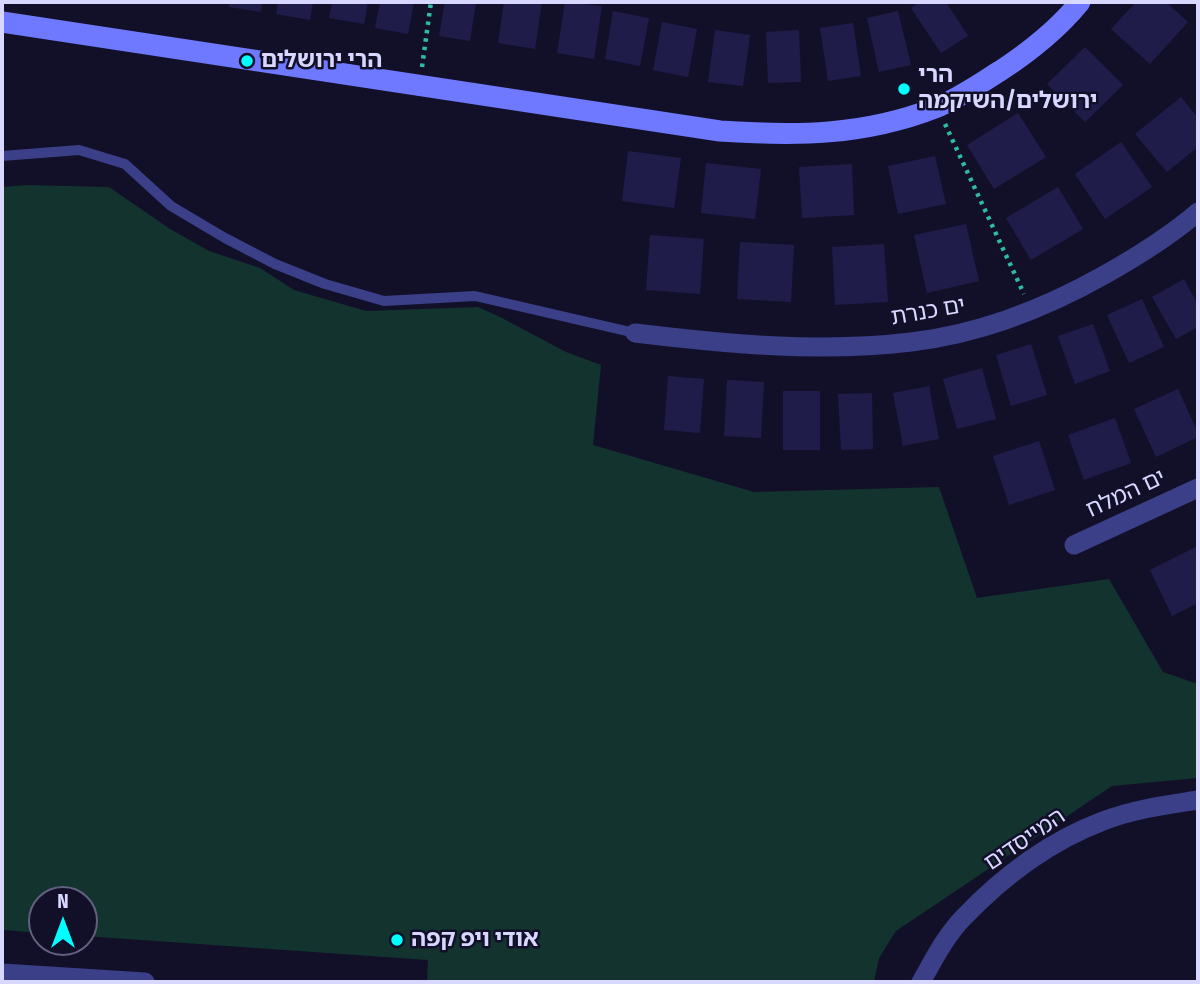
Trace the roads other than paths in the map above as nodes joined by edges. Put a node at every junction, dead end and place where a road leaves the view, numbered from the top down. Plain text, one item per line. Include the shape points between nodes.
1 (1074, 7) edge
2 (2, 22) edge
3 (2, 156) edge
4 (1198, 212) edge
5 (635, 333) joint
6 (1198, 488) edge
7 (1074, 545) dead end
8 (1198, 800) edge
9 (2, 973) edge
10 (145, 982) edge
11 (921, 982) edge

1 - 2 street via 1013,63 937,107 891,122 812,134 720,131
3 - 5 lane via 79,150 125,164 172,206 225,238 275,264 372,298 475,296
4 - 5 street, ים כנרת via 1138,256 1086,285 1031,311 973,330 853,346 709,342
6 - 7 street, ים המלח
8 - 11 street, המייסדים via 1150,807 1068,836 1000,884 961,920
9 - 10 street

